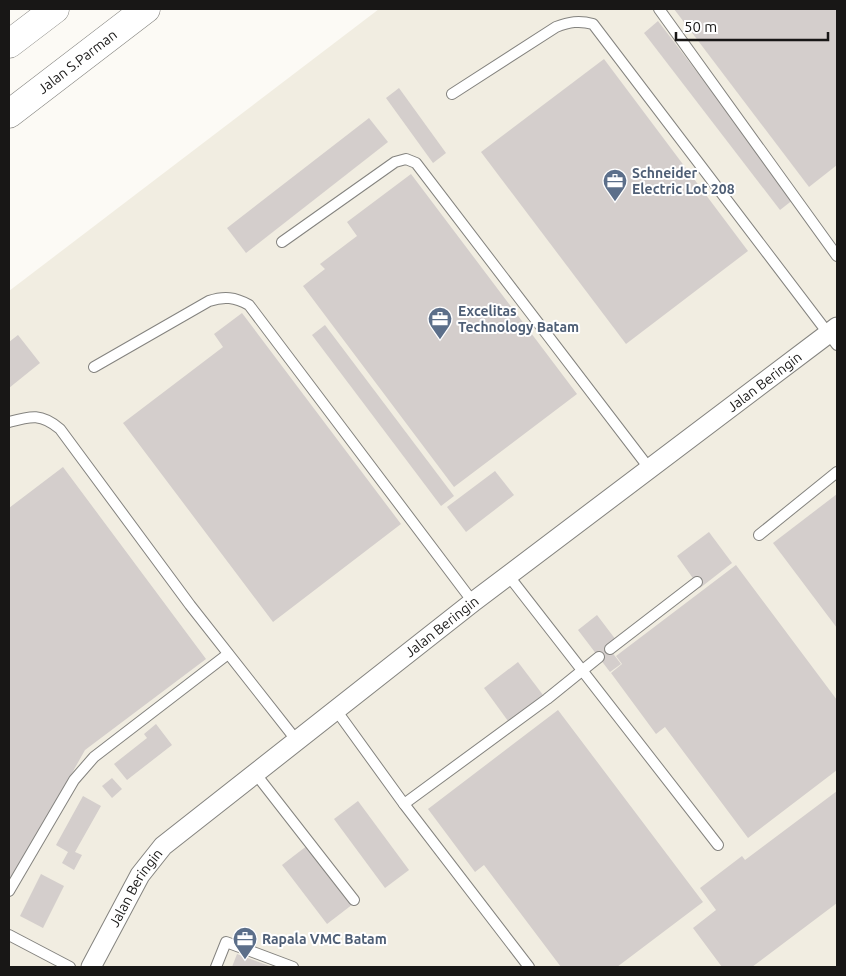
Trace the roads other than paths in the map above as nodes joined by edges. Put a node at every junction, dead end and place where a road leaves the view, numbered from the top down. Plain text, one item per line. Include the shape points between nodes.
1 (55, 9) edge
2 (146, 9) edge
3 (659, 9) edge
4 (9, 44) edge
5 (452, 94) dead end
6 (9, 114) edge
7 (282, 242) dead end
8 (837, 256) edge
9 (834, 335) edge
10 (94, 367) dead end
11 (9, 422) edge
12 (650, 468) junction
13 (837, 472) edge
14 (759, 535) dead end
15 (508, 575) junction
16 (696, 582) dead end
17 (473, 602) junction
18 (610, 649) dead end
19 (228, 654) junction
20 (599, 657) dead end
21 (582, 670) junction
22 (336, 710) junction
23 (297, 741) junction
24 (255, 774) junction
25 (404, 804) junction
26 (718, 845) dead end
27 (9, 891) edge
28 (354, 900) dead end
29 (9, 935) edge
30 (70, 967) edge
31 (91, 967) edge
32 (216, 967) edge
33 (293, 967) edge
34 (529, 967) edge

1 - 4 main road
2 - 6 main road, Jalan S.Parman
3 - 8 lane
5 - 9 lane via 556,28 575,22 593,24
7 - 12 lane via 394,162 406,159 416,163
9 - 12 street, Jalan Beringin
10 - 17 lane via 209,301 230,298 245,303
11 - 19 lane via 33,417 48,419 60,429
12 - 15 street, Jalan Beringin
13 - 14 lane
15 - 17 street, Jalan Beringin
15 - 21 lane
16 - 18 lane
17 - 22 street, Jalan Beringin
19 - 23 lane
19 - 27 lane via 94,757 74,780
20 - 21 lane
21 - 25 lane
21 - 26 lane
22 - 23 street, Jalan Beringin
22 - 25 lane
23 - 24 street, Jalan Beringin
24 - 28 lane
24 - 31 street, Jalan Beringin via 163,846 140,875
25 - 34 lane
29 - 30 lane
32 - 33 lane via 226,942

